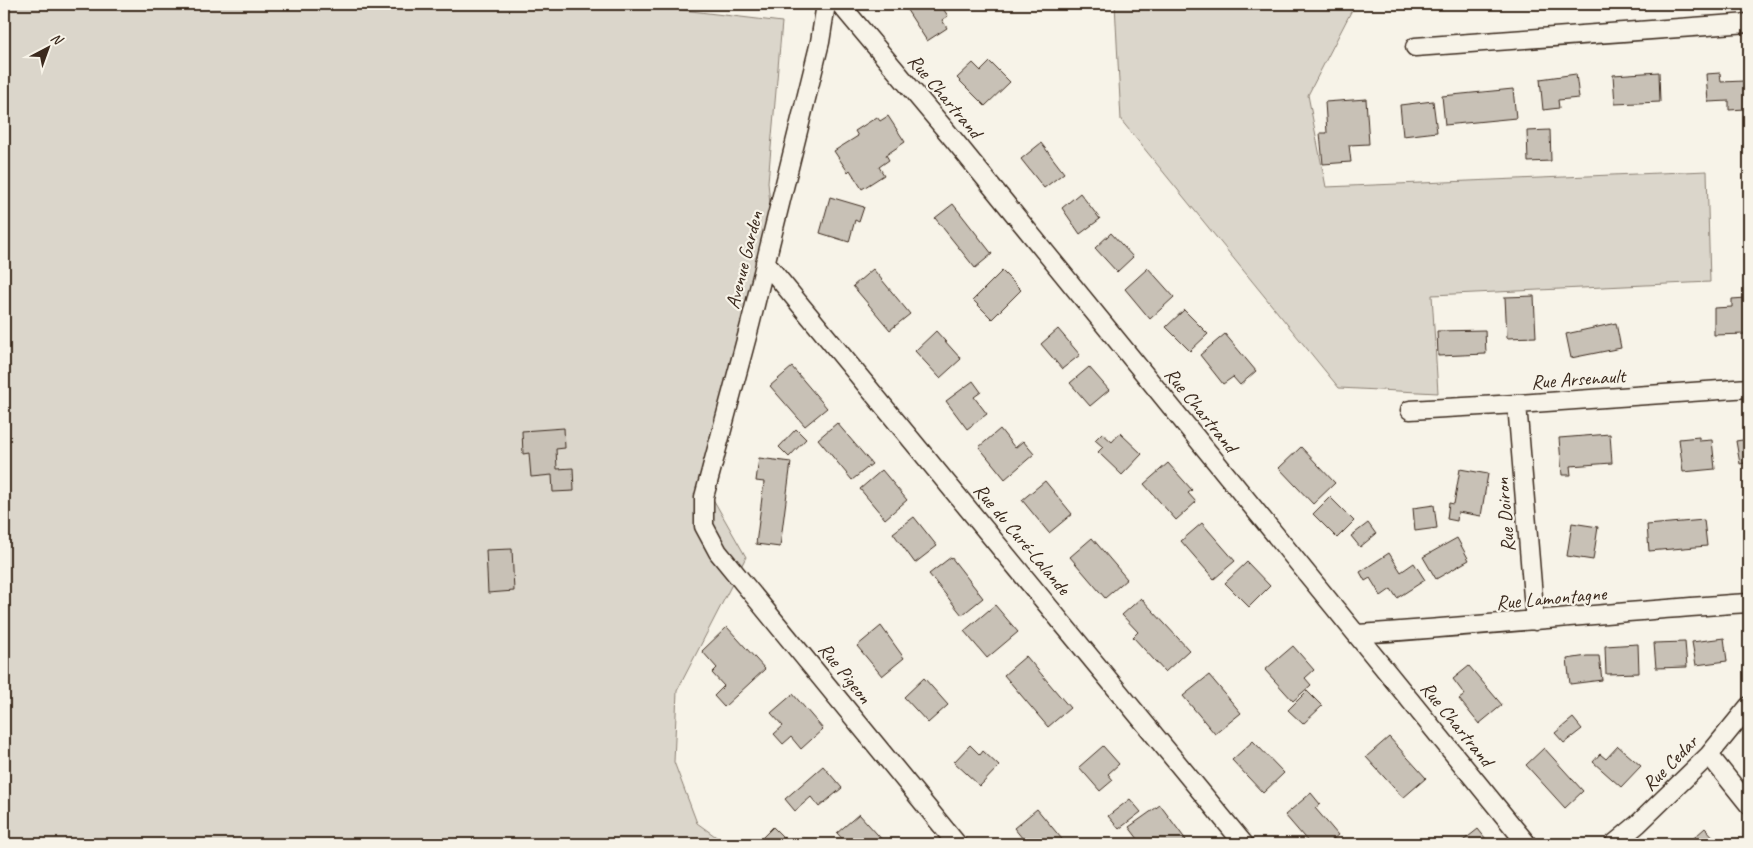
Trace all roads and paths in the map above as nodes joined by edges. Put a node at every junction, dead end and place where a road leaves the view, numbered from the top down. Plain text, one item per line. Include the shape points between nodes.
1 (826, 4) edge
2 (840, 4) edge
3 (1749, 23) edge
4 (1415, 47) dead end
5 (765, 262) junction
6 (1749, 388) edge
7 (1517, 404) junction
8 (1410, 410) dead end
9 (704, 526) joint
10 (1749, 603) edge
11 (1535, 621) junction
12 (1357, 634) junction
13 (1749, 706) edge
14 (1709, 755) junction
15 (1749, 805) edge
16 (957, 844) edge
17 (1244, 844) edge
18 (1527, 844) edge
19 (1614, 844) edge

1 - 5 street, Avenue Garden via 820,42
2 - 12 street, Rue Chartrand
3 - 4 street
5 - 9 street, Avenue Garden via 704,497
5 - 17 street, Rue du Curé-Lalande
6 - 7 street, Rue Arsenault
7 - 8 street, Rue Arsenault
7 - 11 street, Rue Doiron
9 - 16 street, Rue Pigeon via 718,552
10 - 11 street, Rue Lamontagne
11 - 12 street, Rue Lamontagne
12 - 18 street, Rue Chartrand
13 - 14 street, Rue Cedar
14 - 15 street
14 - 19 street, Rue Cedar

